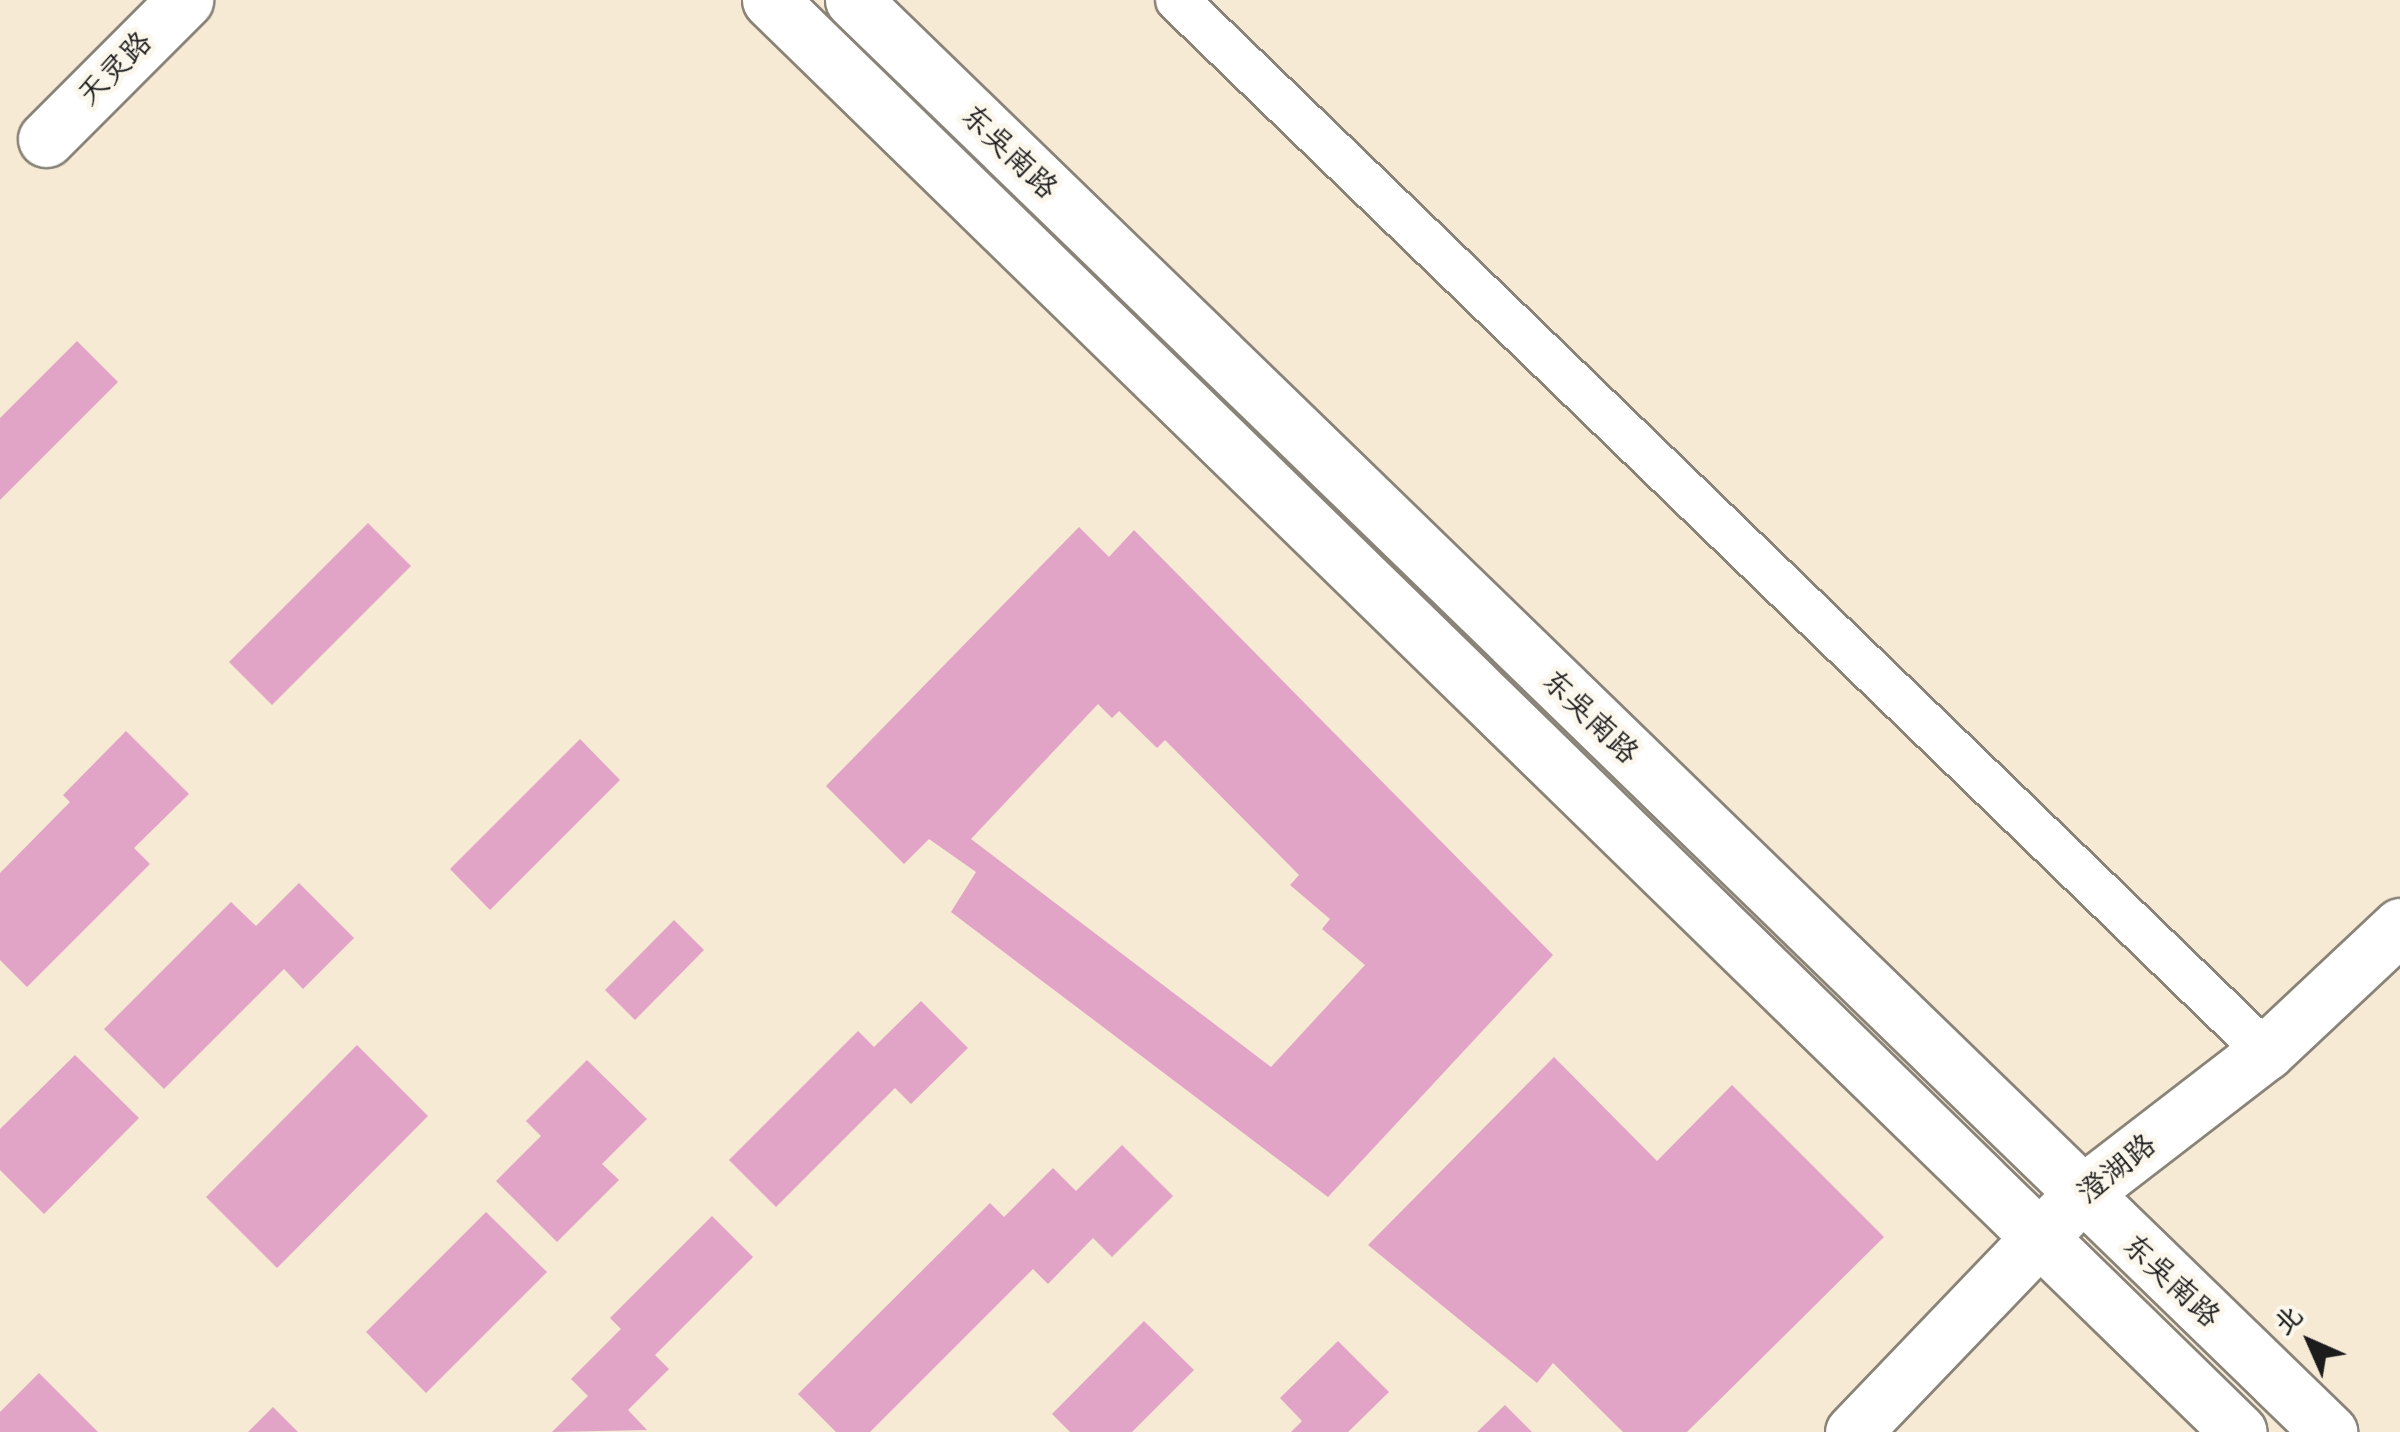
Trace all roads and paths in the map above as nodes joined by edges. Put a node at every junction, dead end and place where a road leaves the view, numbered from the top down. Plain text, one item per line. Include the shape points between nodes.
1 (185, 0) edge
2 (770, 0) edge
3 (852, 0) edge
4 (1177, 0) edge
5 (46, 138) dead end
6 (2400, 926) edge
7 (2266, 1052) junction
8 (2080, 1195) junction
9 (2040, 1237) junction
10 (1853, 1432) edge
11 (2239, 1432) edge
12 (2329, 1432) edge

1 - 5 main road, 天灵路
2 - 9 main road, 东吴南路
3 - 8 main road, 东吴南路
4 - 7 street
6 - 7 main road, 澄湖路
7 - 8 main road, 澄湖路
8 - 9 main road, 澄湖路
8 - 12 main road, 东吴南路
9 - 10 main road, 澄湖路
9 - 11 main road, 东吴南路

